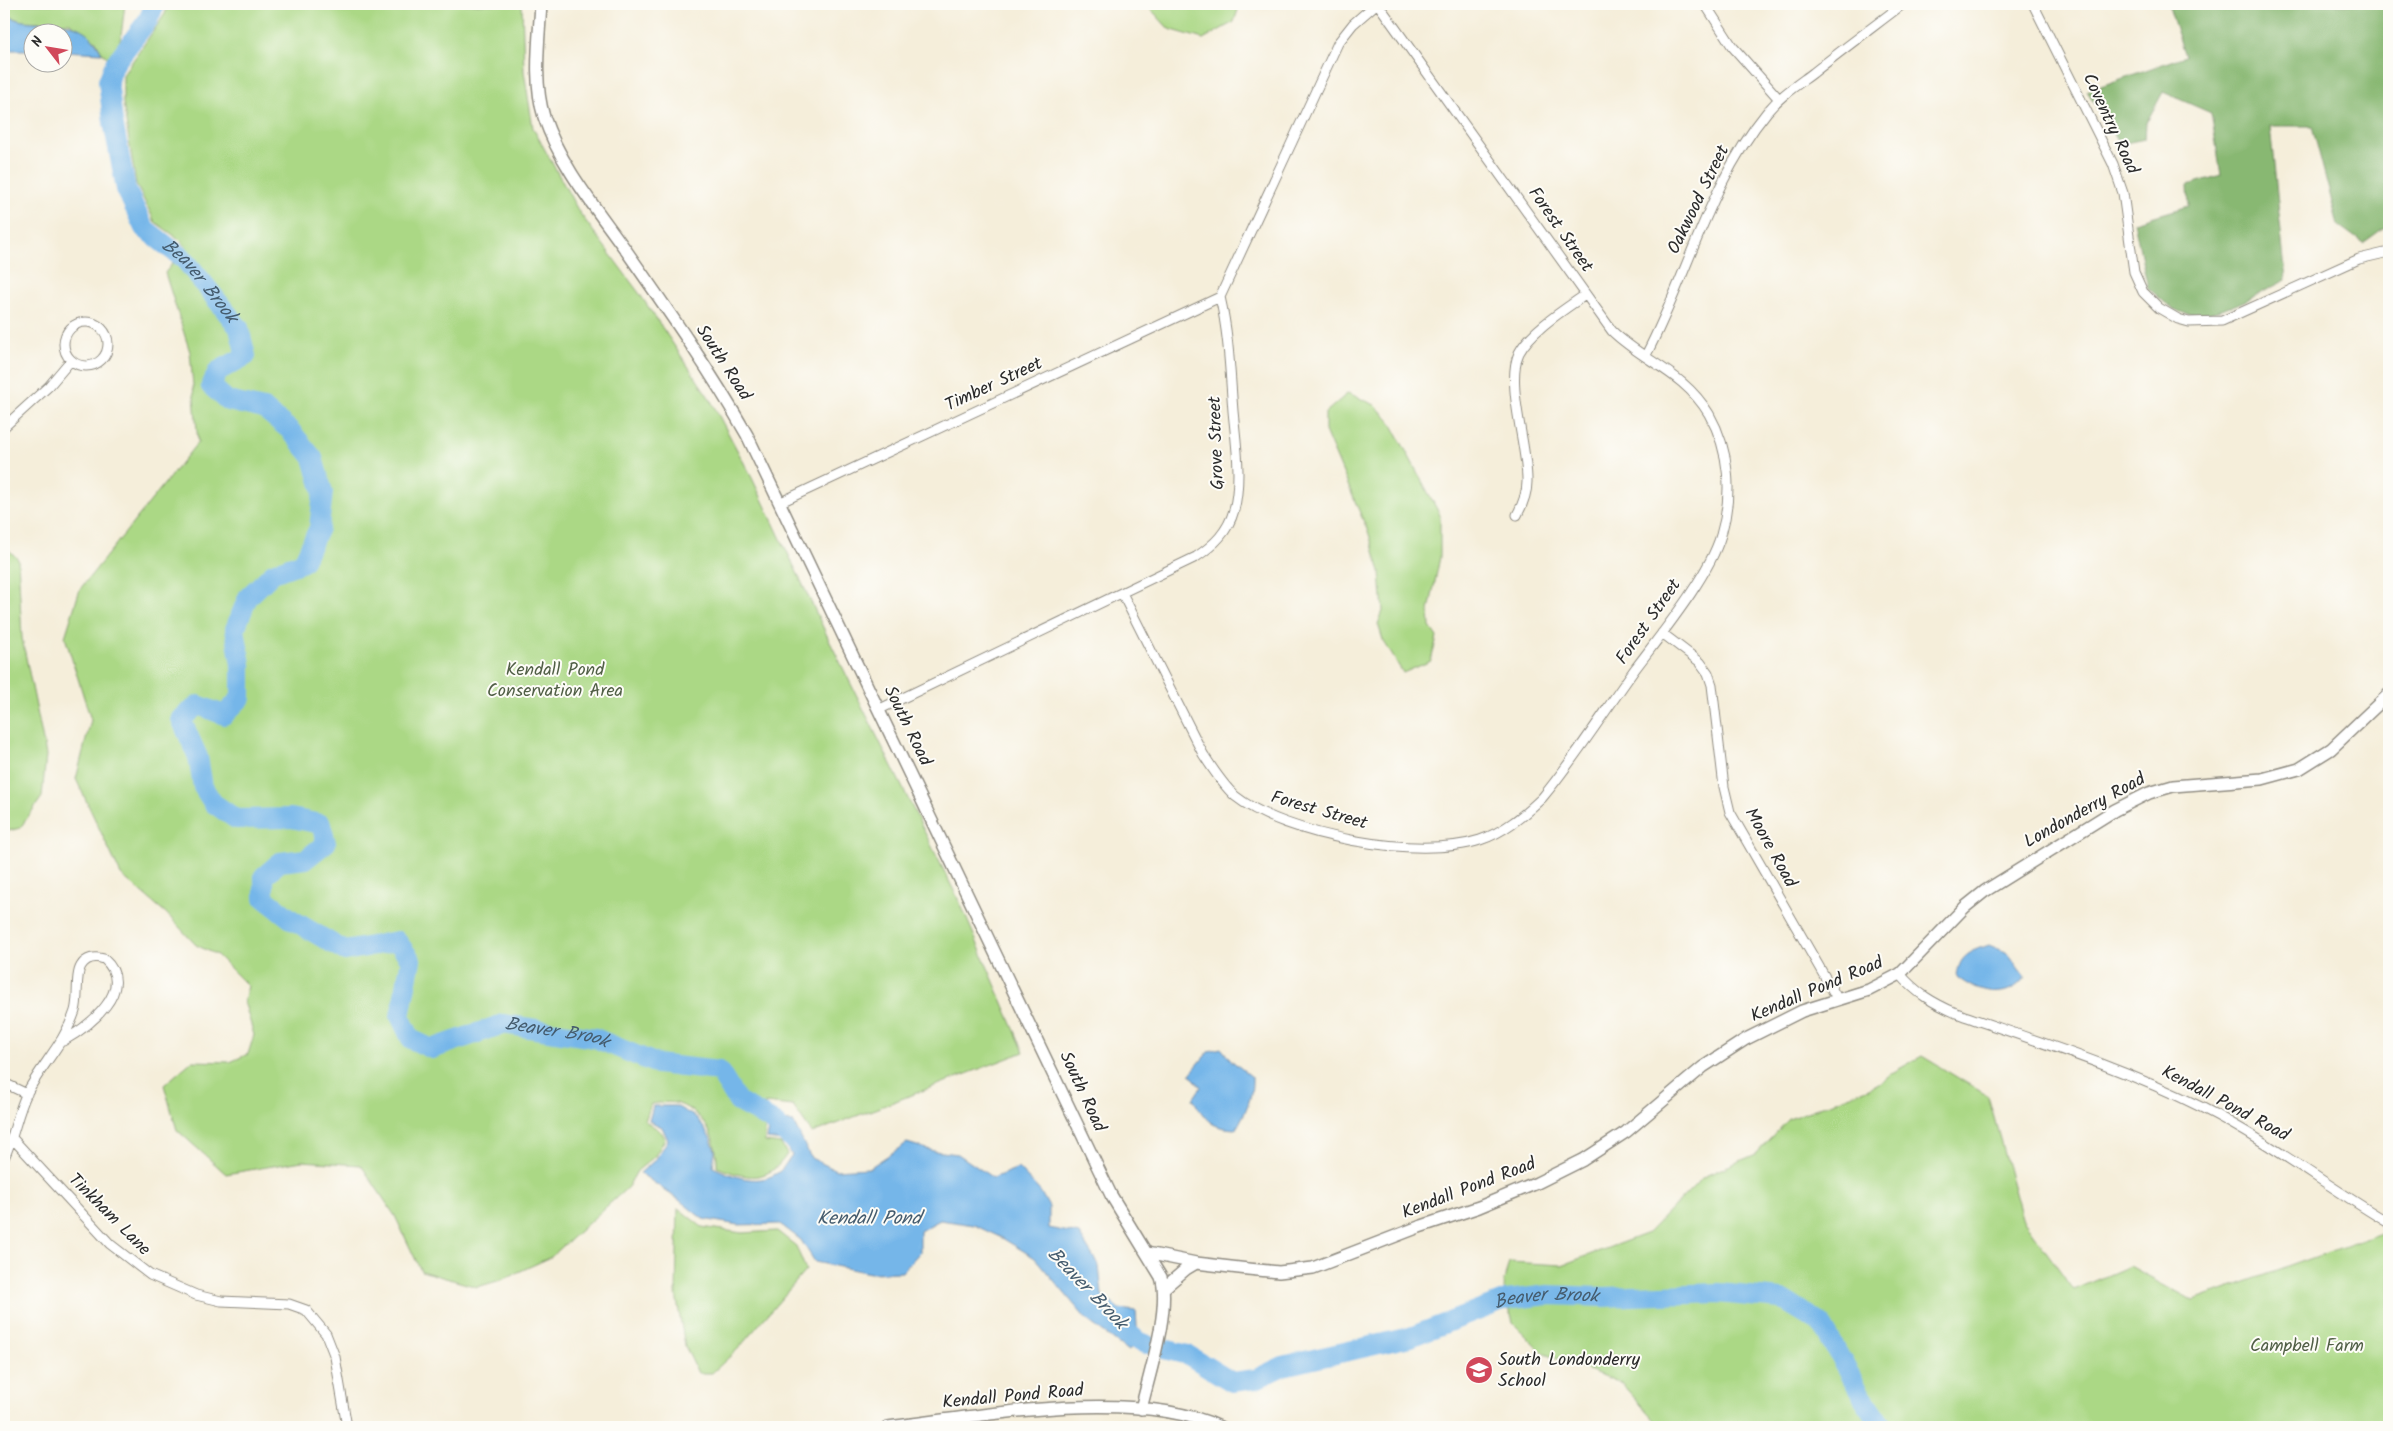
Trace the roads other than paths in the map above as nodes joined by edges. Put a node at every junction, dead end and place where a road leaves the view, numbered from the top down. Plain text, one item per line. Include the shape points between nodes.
1 (541, 4) edge
2 (1377, 4) edge
3 (1705, 4) edge
4 (1903, 4) edge
5 (2033, 4) edge
6 (1779, 99) junction
7 (2389, 252) edge
8 (1585, 295) junction
9 (1220, 298) junction
10 (1646, 355) junction
11 (71, 360) junction
12 (4, 427) edge
13 (781, 502) junction
14 (1517, 515) dead end
15 (1122, 593) junction
16 (1662, 633) junction
17 (2389, 694) edge
18 (880, 709) junction
19 (1900, 974) junction
20 (1837, 998) junction
21 (63, 1041) junction
22 (4, 1083) edge
23 (26, 1094) junction
24 (13, 1139) junction
25 (4, 1158) edge
26 (2389, 1223) edge
27 (1147, 1253) junction
28 (1196, 1263) junction
29 (1164, 1288) junction
30 (1141, 1409) junction
31 (347, 1427) edge
32 (888, 1427) edge
33 (1220, 1427) edge

1 - 13 street, South Road via 539,90 553,139 586,194 727,400
2 - 8 street, Forest Street
2 - 9 street via 1353,24 1338,43
3 - 6 street via 1732,46
4 - 6 street, Oakwood Street
5 - 7 street, Coventry Road via 2114,164 2123,193 2134,272 2144,292 2159,308 2189,322 2222,321 2359,259
6 - 10 street, Oakwood Street via 1760,121 1728,172
8 - 10 street, Forest Street via 1612,330
8 - 14 street via 1544,326 1526,344 1517,360 1516,393 1528,482 1525,499
9 - 13 street, Timber Street
9 - 15 street, Grove Street via 1226,327 1236,456 1234,509 1224,532 1206,550
10 - 16 street, Forest Street via 1693,393 1708,414 1719,437 1729,486 1721,536 1711,560
11 - 11 street via 84,366 102,359 108,341 102,328 84,322 68,330 64,343
11 - 12 street
13 - 18 street, South Road
15 - 16 street, Forest Street via 1203,754 1234,795 1255,810 1303,828 1404,848 1455,846 1480,840 1524,816 1558,778
15 - 18 street, Grove Street
16 - 20 street, Moore Road via 1700,662 1708,673 1715,698 1724,787 1730,812
17 - 19 street, Londonderry Road via 2331,749 2298,769 2262,779 2173,786 2149,793 2115,810 1985,891 1965,907
18 - 27 street, South Road via 1111,1195
19 - 20 street, Kendall Pond Road via 1869,990
19 - 26 street, Kendall Pond Road via 1911,988 1931,1002 2119,1069 2202,1108 2242,1129
20 - 28 street, Kendall Pond Road via 1802,1011 1746,1039 1704,1067 1626,1132 1583,1160 1479,1207 1313,1268 1279,1272
21 - 21 street via 92,1023 110,999 114,974 104,959 92,958 80,967 76,1010
21 - 23 street
22 - 23 street
23 - 24 street
24 - 25 street
24 - 31 street, Tinkham Lane via 110,1244 150,1275 180,1290 221,1301 288,1304 306,1310 326,1334 335,1357
27 - 28 street, Kendall Pond Road
27 - 29 street, South Road
28 - 29 street
29 - 30 street via 1163,1308
30 - 32 street, Kendall Pond Road via 1049,1408
30 - 33 street via 1187,1416

